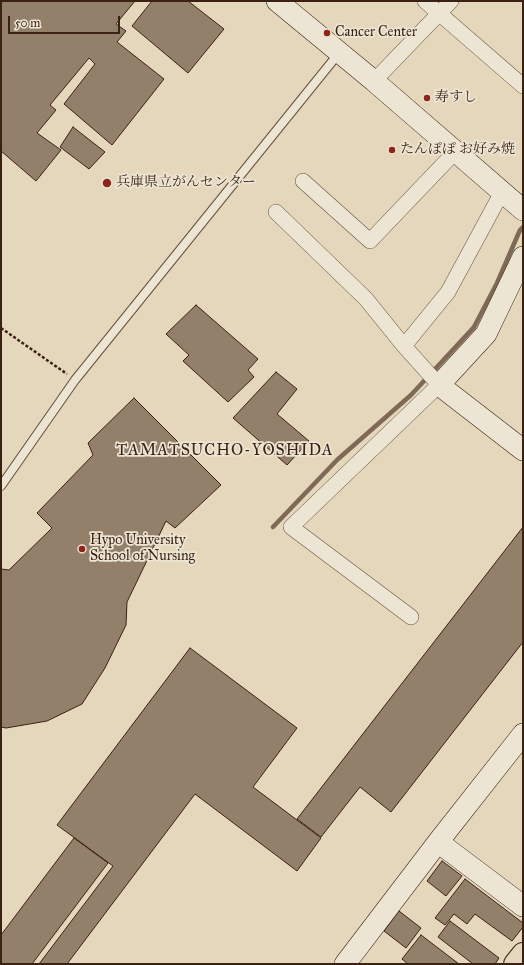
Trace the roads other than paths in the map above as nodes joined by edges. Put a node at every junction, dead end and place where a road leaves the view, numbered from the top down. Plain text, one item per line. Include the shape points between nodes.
1 (277, 1) edge
2 (425, 1) edge
3 (451, 1) edge
4 (439, 13) junction
5 (340, 52) junction
6 (374, 81) junction
7 (523, 86) edge
8 (456, 151) junction
9 (303, 181) dead end
10 (502, 192) junction
11 (523, 210) edge
12 (276, 212) dead end
13 (523, 257) edge
14 (404, 346) junction
15 (438, 385) junction
16 (523, 450) edge
17 (1, 486) edge
18 (411, 617) dead end
19 (523, 734) edge
20 (438, 842) junction
21 (523, 906) edge
22 (523, 954) edge
23 (345, 964) edge
24 (515, 964) edge

1 - 5 street
2 - 4 street
3 - 4 street
4 - 6 street
4 - 7 street
5 - 6 street
5 - 17 lane via 75,380
6 - 8 street
8 - 9 street via 370,241
8 - 10 street
10 - 11 street
10 - 14 street via 448,292
12 - 14 street via 366,299
13 - 15 street via 486,334
14 - 15 street
15 - 16 street
15 - 18 street via 291,527
19 - 20 street
20 - 21 street
20 - 23 street
22 - 24 highway

